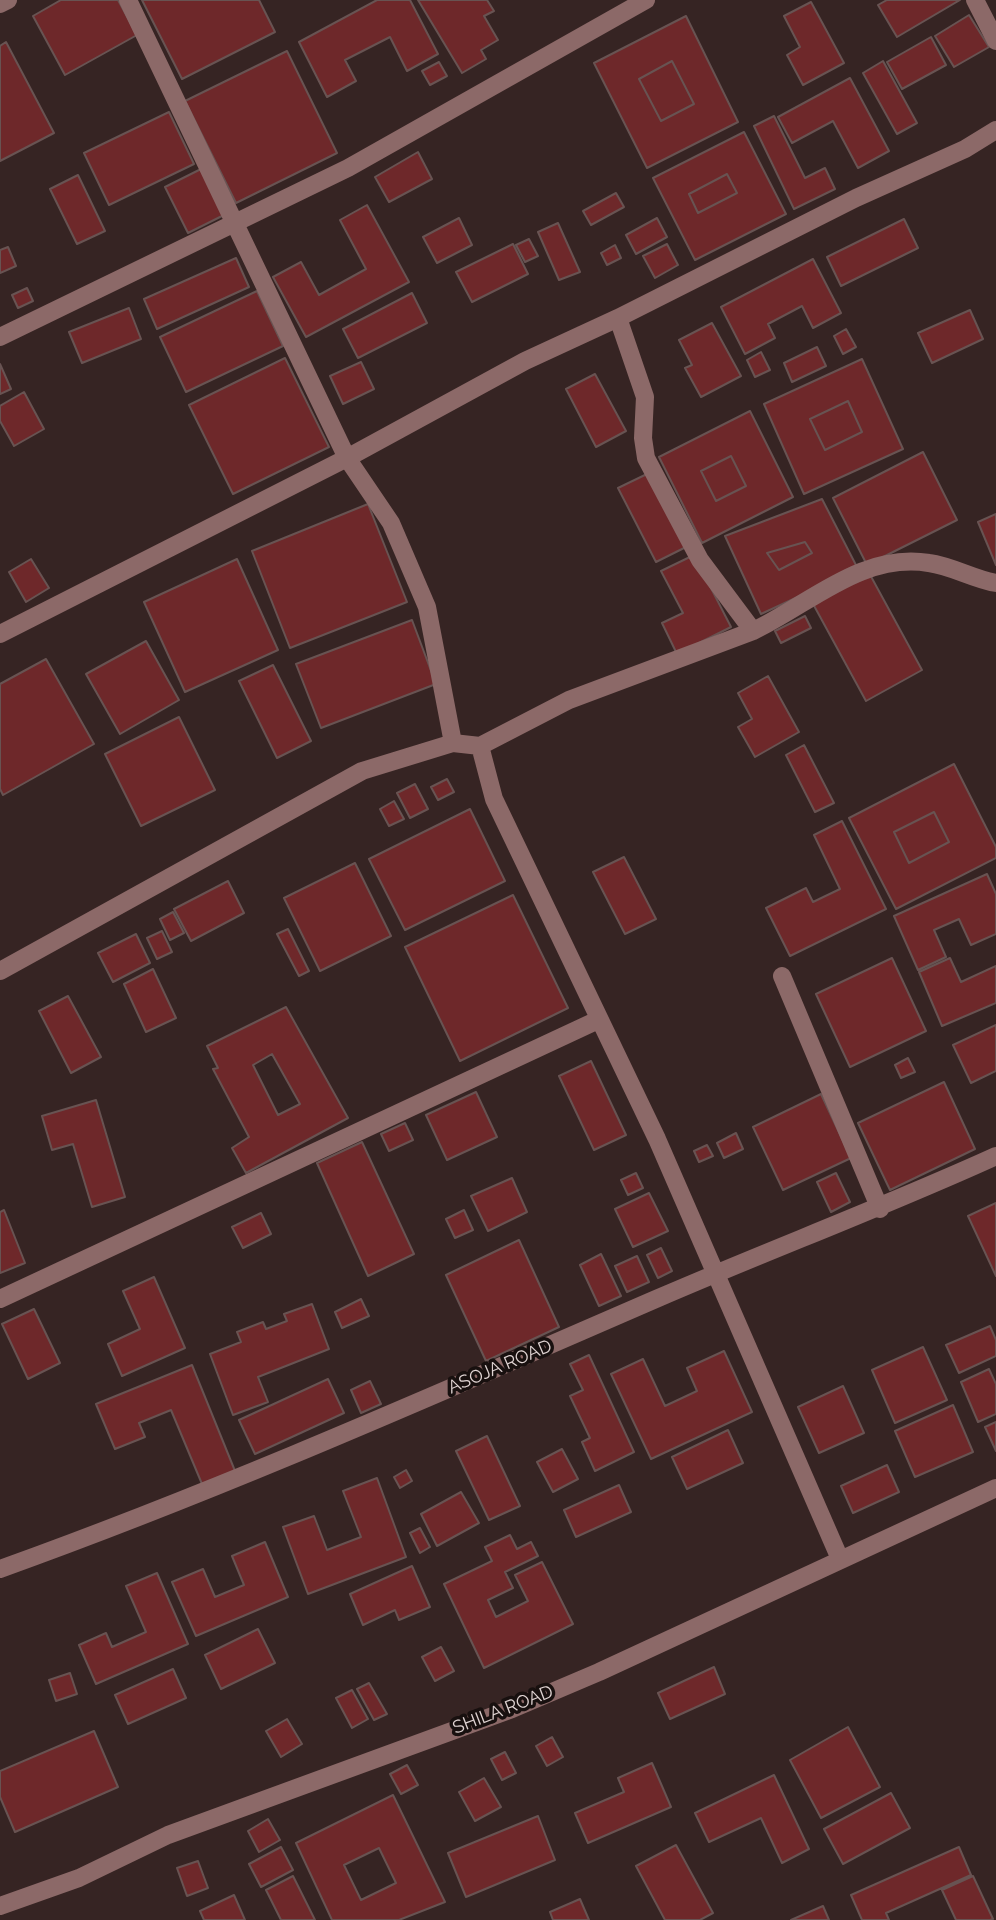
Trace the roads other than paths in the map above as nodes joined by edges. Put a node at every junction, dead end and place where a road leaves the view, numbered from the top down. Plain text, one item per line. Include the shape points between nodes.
1 (8, 0) edge
2 (128, 0) edge
3 (646, 0) edge
4 (975, 0) edge
5 (0, 4) edge
6 (996, 41) edge
7 (996, 131) edge
8 (234, 226) junction
9 (618, 318) junction
10 (0, 337) edge
11 (346, 458) junction
12 (996, 583) edge
13 (753, 631) junction
14 (0, 634) edge
15 (453, 743) junction
16 (480, 746) junction
17 (0, 971) edge
18 (782, 976) dead end
19 (598, 1020) junction
20 (996, 1156) edge
21 (880, 1209) junction
22 (716, 1273) junction
23 (0, 1299) edge
24 (996, 1488) edge
25 (840, 1559) junction
26 (0, 1569) edge
27 (0, 1906) edge

1 - 5 street
2 - 8 street
3 - 8 street via 348,168
4 - 6 street
7 - 9 street
8 - 10 street
8 - 11 street
9 - 11 street via 525,361
9 - 13 street via 645,397 646,458 701,560
11 - 14 street
11 - 15 street via 391,523 427,607
12 - 13 street via 931,563 890,561 814,594
13 - 16 street via 569,699
15 - 16 street
15 - 17 street via 362,771
16 - 19 street via 494,799
18 - 21 street
19 - 22 street
19 - 23 street
20 - 21 street, ASOJA ROAD
21 - 22 street, ASOJA ROAD
22 - 25 street
22 - 26 street, ASOJA ROAD via 229,1484
24 - 25 street, SHILA ROAD
25 - 27 street, SHILA ROAD via 537,1698 276,1793 168,1835 79,1878

